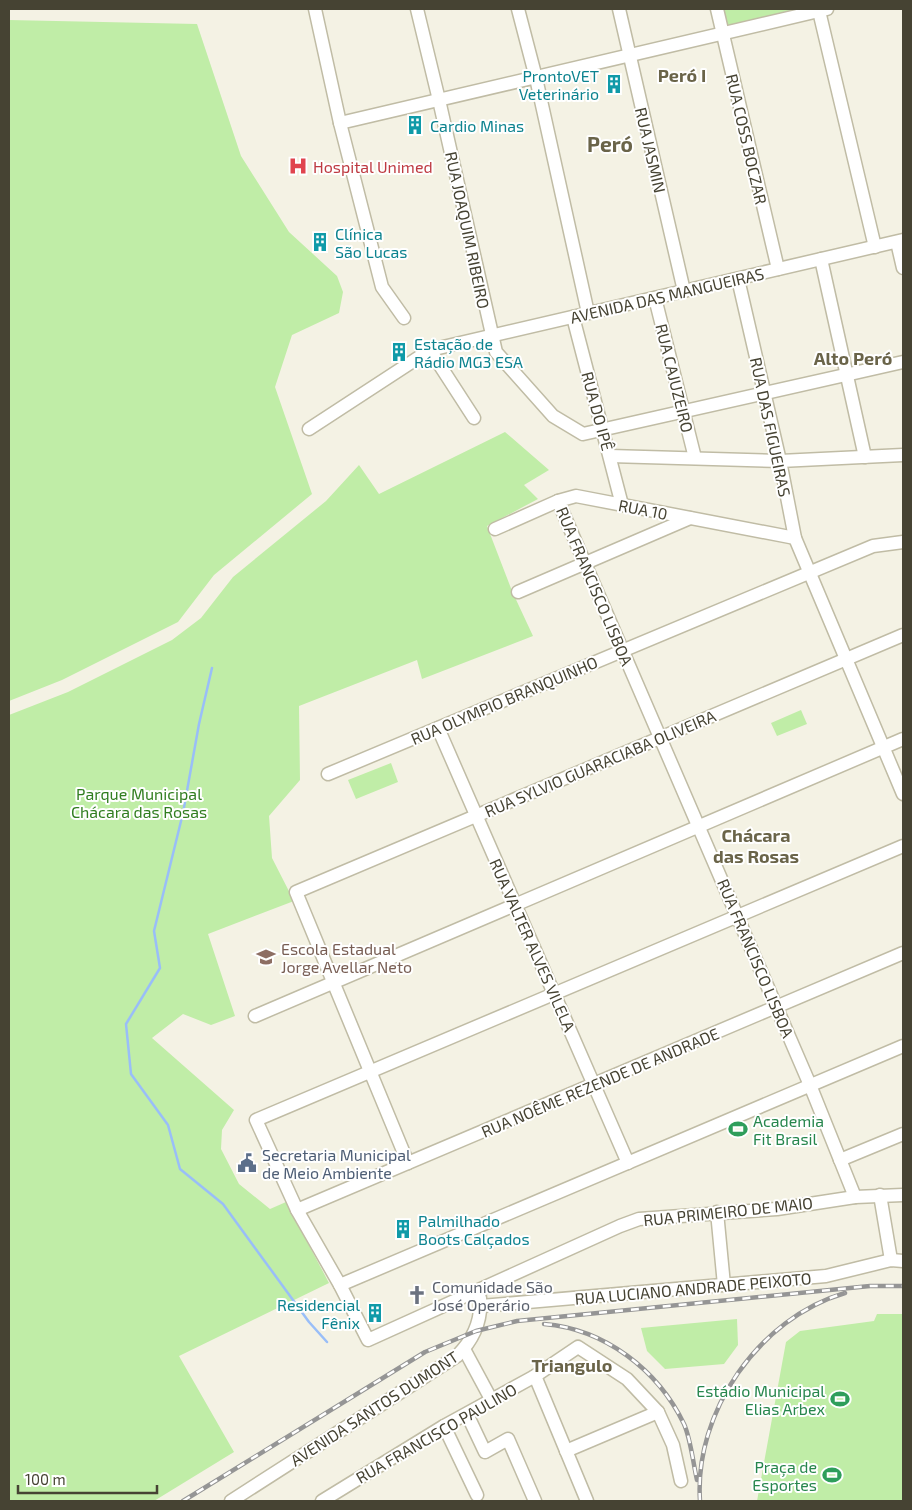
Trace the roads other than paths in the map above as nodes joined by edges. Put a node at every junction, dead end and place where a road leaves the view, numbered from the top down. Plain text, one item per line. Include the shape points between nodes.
1 (315, 9) edge
2 (417, 9) edge
3 (518, 9) edge
4 (619, 9) edge
5 (717, 9) edge
6 (823, 10) edge
7 (723, 34) junction
8 (630, 56) junction
9 (536, 78) junction
10 (439, 100) junction
11 (340, 123) junction
12 (900, 241) edge
13 (875, 247) junction
14 (821, 259) junction
15 (903, 268) edge
16 (778, 269) junction
17 (738, 279) junction
18 (684, 291) junction
19 (655, 298) junction
20 (588, 313) junction
21 (573, 317) junction
22 (404, 318) dead end
23 (491, 336) junction
24 (430, 350) junction
25 (903, 362) edge
26 (846, 375) junction
27 (765, 393) junction
28 (683, 412) junction
29 (474, 418) dead end
30 (309, 429) dead end
31 (603, 430) junction
32 (903, 455) edge
33 (610, 456) junction
34 (865, 457) junction
35 (694, 458) junction
36 (780, 461) junction
37 (558, 500) junction
38 (622, 505) junction
39 (690, 518) junction
40 (495, 529) dead end
41 (795, 538) junction
42 (903, 542) edge
43 (585, 563) junction
44 (809, 573) junction
45 (518, 592) dead end
46 (903, 635) edge
47 (623, 651) junction
48 (846, 659) junction
49 (438, 728) junction
50 (660, 738) junction
51 (903, 739) edge
52 (884, 748) junction
53 (328, 774) dead end
54 (903, 794) edge
55 (476, 816) junction
56 (699, 827) junction
57 (903, 846) edge
58 (515, 906) junction
59 (737, 916) junction
60 (903, 953) edge
61 (334, 983) junction
62 (554, 994) junction
63 (776, 1007) junction
64 (255, 1016) dead end
65 (903, 1046) edge
66 (371, 1072) junction
67 (594, 1084) junction
68 (810, 1085) junction
69 (903, 1134) edge
70 (840, 1160) junction
71 (408, 1163) junction
72 (628, 1163) junction
73 (880, 1195) junction
74 (903, 1196) edge
75 (855, 1197) junction
76 (297, 1210) junction
77 (717, 1212) junction
78 (897, 1260) edge
79 (340, 1285) junction
80 (724, 1285) junction
81 (477, 1291) junction
82 (481, 1306) junction
83 (464, 1349) junction
84 (535, 1376) junction
85 (492, 1401) junction
86 (658, 1412) junction
87 (467, 1414) junction
88 (444, 1426) junction
89 (566, 1451) junction
90 (681, 1481) dead end
91 (477, 1495) dead end
92 (231, 1501) edge
93 (322, 1501) edge
94 (535, 1501) edge
95 (587, 1501) edge

1 - 11 street
2 - 10 street, RUA JOAQUIM RIBEIRO
3 - 9 street
4 - 8 street, RUA JASMIN
5 - 7 street, RUA COSS BOCZAR
6 - 7 street
6 - 13 street
7 - 8 street
7 - 16 street, RUA COSS BOCZAR
8 - 9 street
8 - 18 street, RUA JASMIN
9 - 10 street
9 - 20 street
10 - 11 street
10 - 23 street, RUA JOAQUIM RIBEIRO
11 - 22 street via 382,287
12 - 13 street, AVENIDA DAS MANGUEIRAS
12 - 15 street
13 - 14 street, AVENIDA DAS MANGUEIRAS
14 - 16 street, AVENIDA DAS MANGUEIRAS
14 - 26 street
16 - 17 street, AVENIDA DAS MANGUEIRAS
17 - 18 street, AVENIDA DAS MANGUEIRAS
17 - 27 street, RUA DAS FIGUEIRAS
18 - 19 street, AVENIDA DAS MANGUEIRAS
19 - 20 street, AVENIDA DAS MANGUEIRAS
19 - 28 street, RUA CAJUZEIRO
20 - 21 street, AVENIDA DAS MANGUEIRAS
21 - 23 street, AVENIDA DAS MANGUEIRAS
21 - 31 street, RUA DO IPÊ
23 - 24 street, AVENIDA DAS MANGUEIRAS
23 - 31 street, RUA JOAQUIM RIBEIRO via 496,352 553,416 583,434
24 - 29 street
24 - 30 street
25 - 26 street, RUA JOAQUIM RIBEIRO
26 - 27 street, RUA JOAQUIM RIBEIRO
26 - 34 street
27 - 28 street, RUA JOAQUIM RIBEIRO
27 - 36 street, RUA DAS FIGUEIRAS
28 - 31 street, RUA JOAQUIM RIBEIRO
28 - 35 street, RUA CAJUZEIRO
31 - 33 street, RUA DO IPÊ
32 - 34 street
33 - 35 street
33 - 38 street, RUA DO IPÊ
34 - 36 street
35 - 36 street
36 - 41 street, RUA DAS FIGUEIRAS
37 - 38 street, RUA 10 via 576,496
37 - 40 street, RUA 10
37 - 43 street, RUA FRANCISCO LISBOA
38 - 39 street, RUA 10
39 - 41 street, RUA 10
39 - 43 street
41 - 44 street, RUA DAS FIGUEIRAS
42 - 44 street, RUA OLYMPIO BRANQUINHO via 873,546
43 - 45 street
43 - 47 street, RUA FRANCISCO LISBOA
44 - 47 street, RUA OLYMPIO BRANQUINHO
44 - 48 street, RUA DAS FIGUEIRAS
46 - 48 street, RUA SYLVIO GUARACIABA OLIVEIRA
47 - 49 street, RUA OLYMPIO BRANQUINHO
47 - 50 street, RUA FRANCISCO LISBOA
48 - 50 street, RUA SYLVIO GUARACIABA OLIVEIRA
48 - 52 street, RUA DAS FIGUEIRAS
49 - 53 street, RUA OLYMPIO BRANQUINHO
49 - 55 street, RUA VALTER ALVES VILELA
50 - 55 street, RUA SYLVIO GUARACIABA OLIVEIRA
50 - 56 street, RUA FRANCISCO LISBOA
51 - 52 street
52 - 54 street, RUA DAS FIGUEIRAS
52 - 56 street
55 - 58 street, RUA VALTER ALVES VILELA
55 - 61 street, RUA SYLVIO GUARACIABA OLIVEIRA via 296,892
56 - 58 street
56 - 59 street, RUA FRANCISCO LISBOA
57 - 59 street
58 - 61 street
58 - 62 street, RUA VALTER ALVES VILELA
59 - 62 street
59 - 63 street, RUA FRANCISCO LISBOA
60 - 63 street, RUA NOÊME REZENDE DE ANDRADE
61 - 64 street
61 - 66 street
62 - 66 street
62 - 67 street, RUA VALTER ALVES VILELA
63 - 67 street, RUA NOÊME REZENDE DE ANDRADE
63 - 68 street, RUA FRANCISCO LISBOA
65 - 68 street
66 - 71 street
66 - 76 street via 256,1120
67 - 71 street, RUA NOÊME REZENDE DE ANDRADE
67 - 72 street, RUA VALTER ALVES VILELA
68 - 70 street, RUA FRANCISCO LISBOA
68 - 72 street
69 - 70 street
70 - 75 street, RUA FRANCISCO LISBOA
71 - 76 street, RUA NOÊME REZENDE DE ANDRADE
72 - 79 street
73 - 74 street, RUA PRIMEIRO DE MAIO
73 - 75 street, RUA PRIMEIRO DE MAIO
73 - 78 street
75 - 77 street, RUA PRIMEIRO DE MAIO via 777,1208
76 - 79 street
77 - 80 street
77 - 81 street, RUA PRIMEIRO DE MAIO via 639,1219
78 - 80 street, RUA LUCIANO ANDRADE PEIXOTO via 826,1276
79 - 81 street, RUA PRIMEIRO DE MAIO via 368,1340
80 - 82 street, RUA LUCIANO ANDRADE PEIXOTO
81 - 82 street, AVENIDA SANTOS DUMONT
82 - 83 street, AVENIDA SANTOS DUMONT via 476,1330
83 - 85 street
83 - 92 street, AVENIDA SANTOS DUMONT
84 - 85 street, RUA FRANCISCO PAULINO
84 - 86 street, RUA FRANCISCO PAULINO via 578,1347 627,1379
84 - 89 street
85 - 87 street, RUA FRANCISCO PAULINO
86 - 89 street
86 - 90 street, RUA FRANCISCO PAULINO via 672,1446
87 - 88 street, RUA FRANCISCO PAULINO
87 - 94 street via 485,1452 508,1439
88 - 91 street
88 - 93 street, RUA FRANCISCO PAULINO
89 - 95 street

